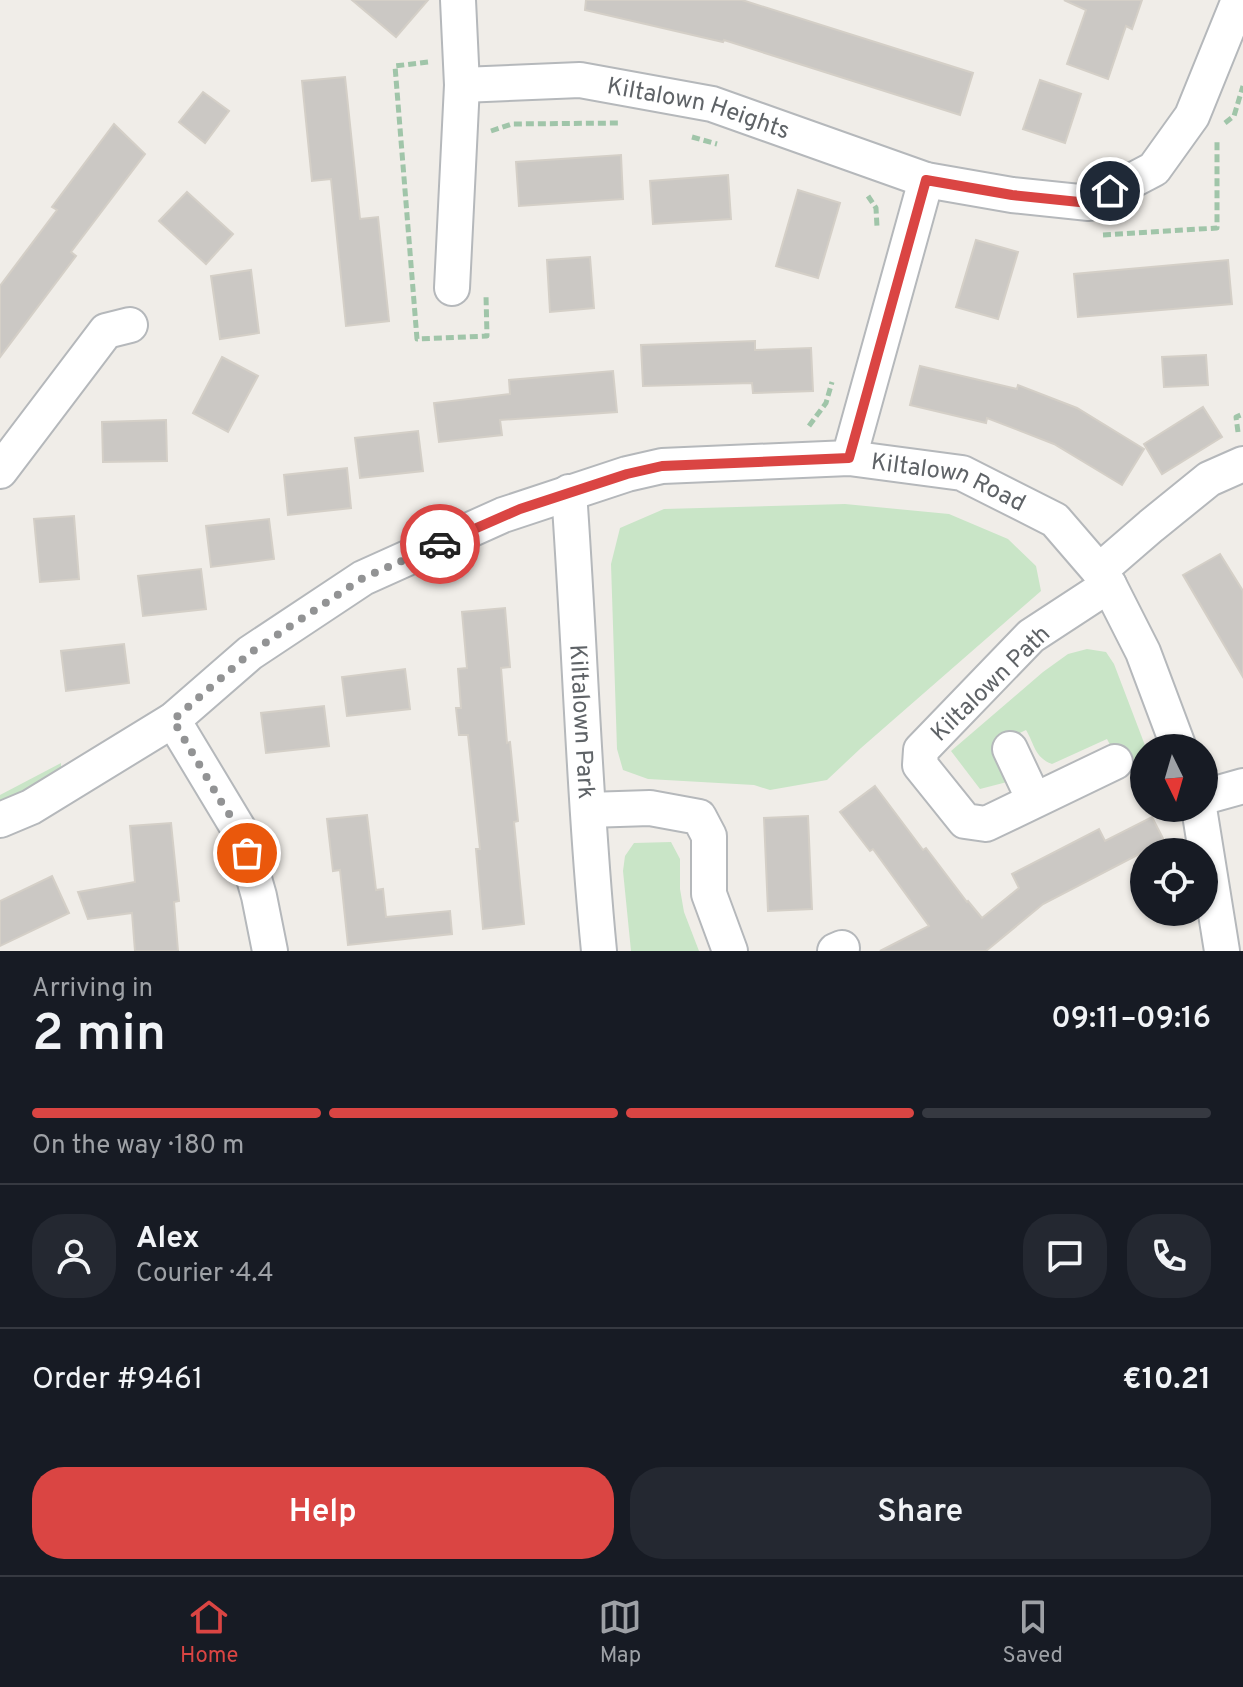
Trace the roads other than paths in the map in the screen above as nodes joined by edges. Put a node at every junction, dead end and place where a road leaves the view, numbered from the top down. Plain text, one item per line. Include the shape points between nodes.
1 (458, 0) edge
2 (1239, 0) edge
3 (462, 85) junction
4 (926, 180) junction
5 (469, 289) road end
6 (130, 325) dead end
7 (1241, 451) edge
8 (849, 458) junction
9 (0, 471) edge
10 (569, 492) junction
11 (1104, 578) junction
12 (173, 720) junction
13 (1174, 734) edge
14 (1010, 749) dead end
15 (1115, 762) dead end
16 (1243, 786) edge
17 (1218, 793) edge
18 (1034, 800) junction
19 (588, 810) junction
20 (0, 820) edge
21 (1201, 822) edge
22 (270, 951) edge
23 (599, 951) edge
24 (730, 951) edge
25 (1222, 951) edge

1 - 3 street
2 - 4 street, Kiltalown Heights via 1192,116 1154,169 1089,203
3 - 4 street, Kiltalown Heights via 580,80 712,104
3 - 5 street
4 - 8 street
6 - 9 street via 106,331
7 - 11 street, Kiltalown Path via 1151,526
8 - 10 street, Kiltalown Road via 662,466
8 - 11 street, Kiltalown Road via 962,473 1055,520
10 - 12 street, Kiltalown Road via 503,515 363,578 250,653
10 - 19 street, Kiltalown Park
11 - 13 street, Kiltalown Road via 1143,652
11 - 18 street, Kiltalown Path via 1031,636 921,750 920,765 965,821 986,824
12 - 20 street, Kiltalown Road via 45,799
12 - 22 street via 241,833
14 - 18 street
15 - 18 street, Kiltalown Path
16 - 17 street
19 - 23 street, Kiltalown Park
19 - 24 street via 650,808 699,817 709,836 709,894
21 - 25 street

